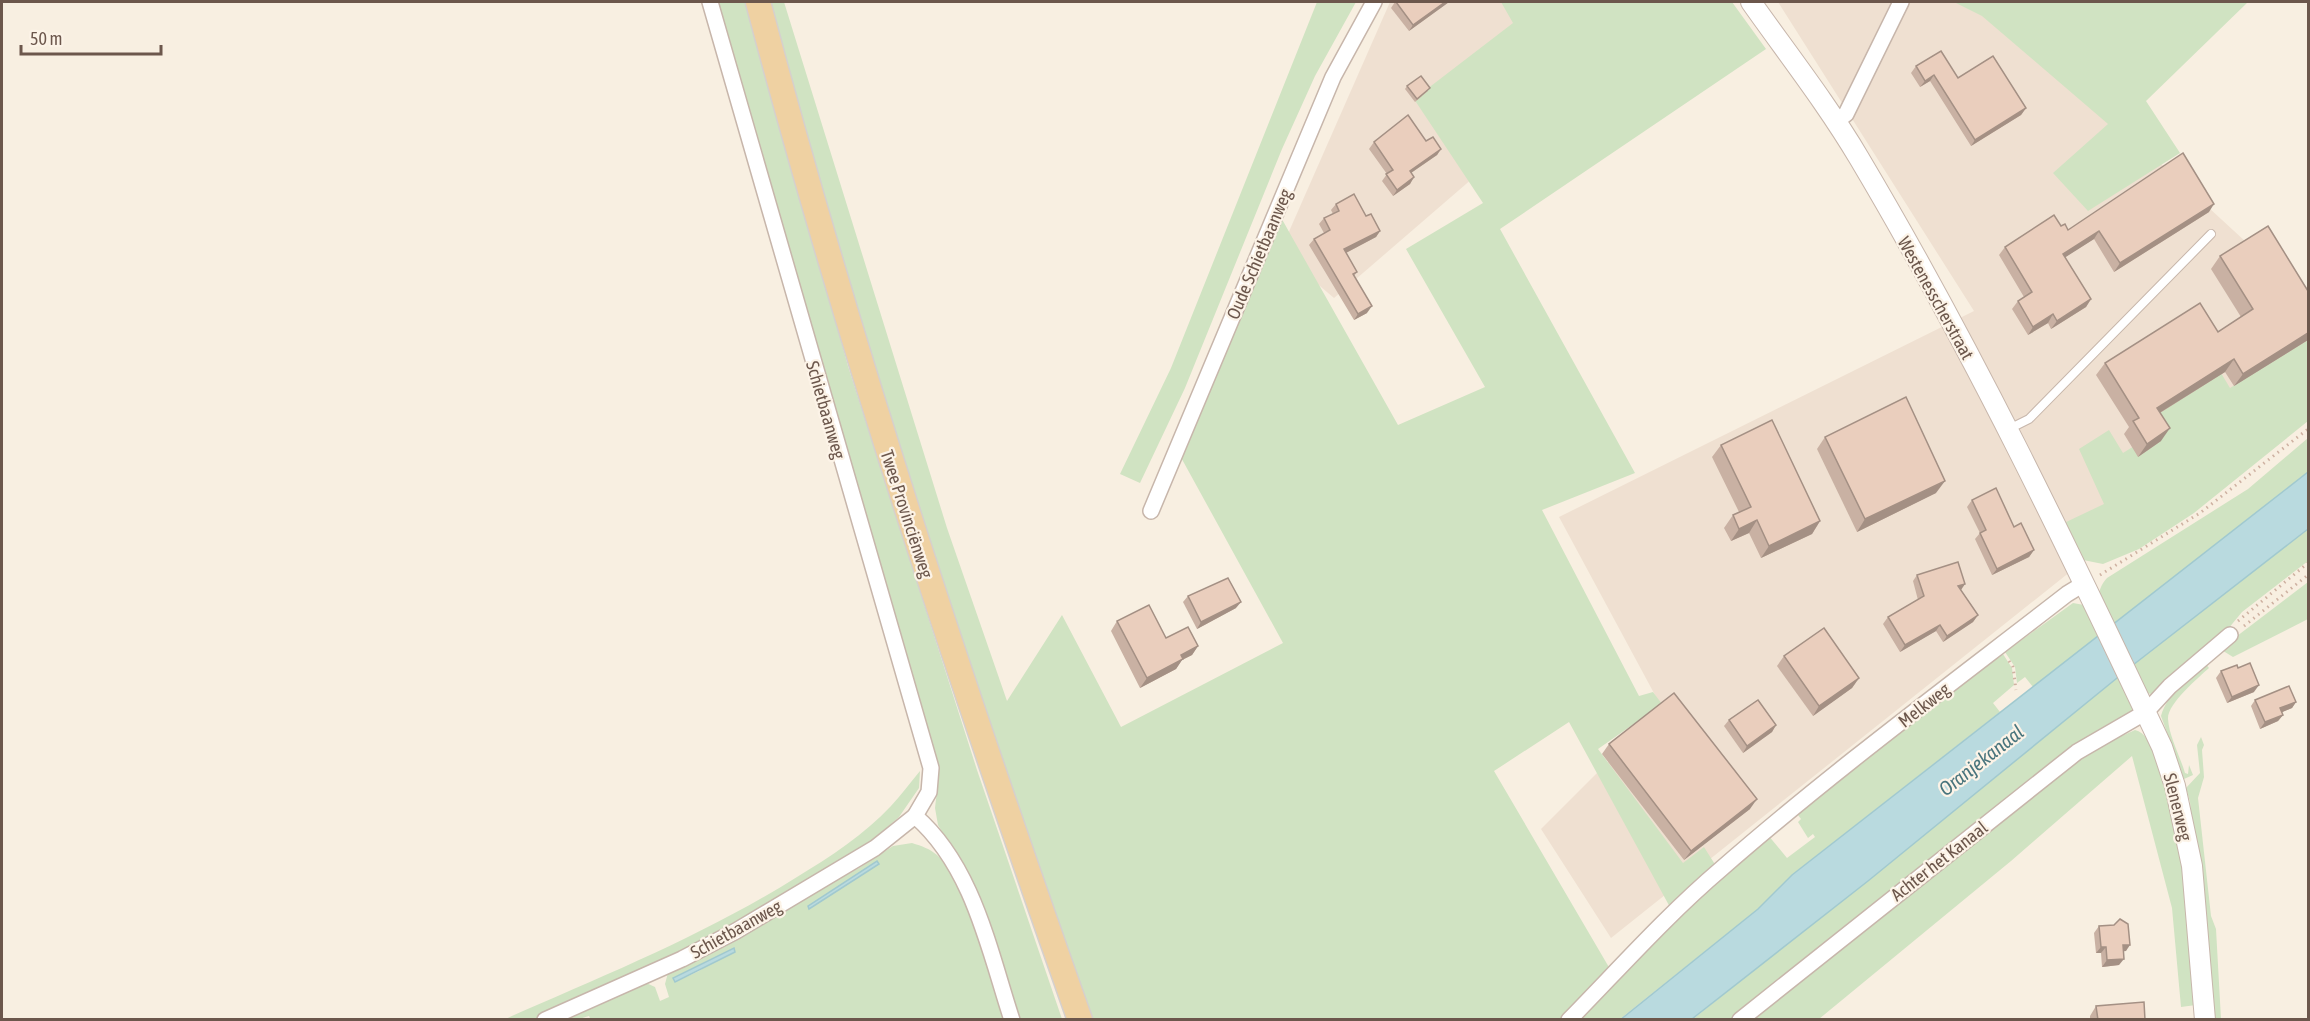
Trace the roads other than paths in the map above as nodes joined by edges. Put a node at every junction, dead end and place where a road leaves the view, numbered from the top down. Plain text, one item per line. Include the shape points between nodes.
1 (710, 2) edge
2 (758, 2) edge
3 (1374, 2) edge
4 (1751, 2) edge
5 (1901, 2) edge
6 (1836, 122) junction
7 (2211, 234) dead end
8 (2009, 429) junction
9 (1151, 511) dead end
10 (2085, 583) junction
11 (2097, 608) joint
12 (2230, 635) road end
13 (2146, 712) junction
14 (915, 816) junction
15 (545, 1020) edge
16 (1012, 1020) edge
17 (1080, 1020) edge
18 (1569, 1020) edge
19 (1740, 1020) edge
20 (2205, 1020) edge

1 - 14 street, Schietbaanweg via 931,768 929,792
2 - 17 main road, Twee Provinciënweg via 904,506
3 - 9 street, Oude Schietbaanweg via 1333,77
4 - 6 street, Westenesscherstraat
5 - 6 street via 1845,114
6 - 8 street, Westenesscherstraat
7 - 8 lane via 2029,418
8 - 10 street, Westenesscherstraat
10 - 11 street, Westenesscherstraat
10 - 18 street, Melkweg via 1831,776 1719,870
11 - 13 street, Slenerweg
12 - 13 street, Achter het Kanaal
13 - 19 street, Achter het Kanaal via 2069,759
13 - 20 street, Slenerweg via 2162,747 2185,827
14 - 15 street, Schietbaanweg via 875,848 736,931
14 - 16 street via 960,874 979,918

